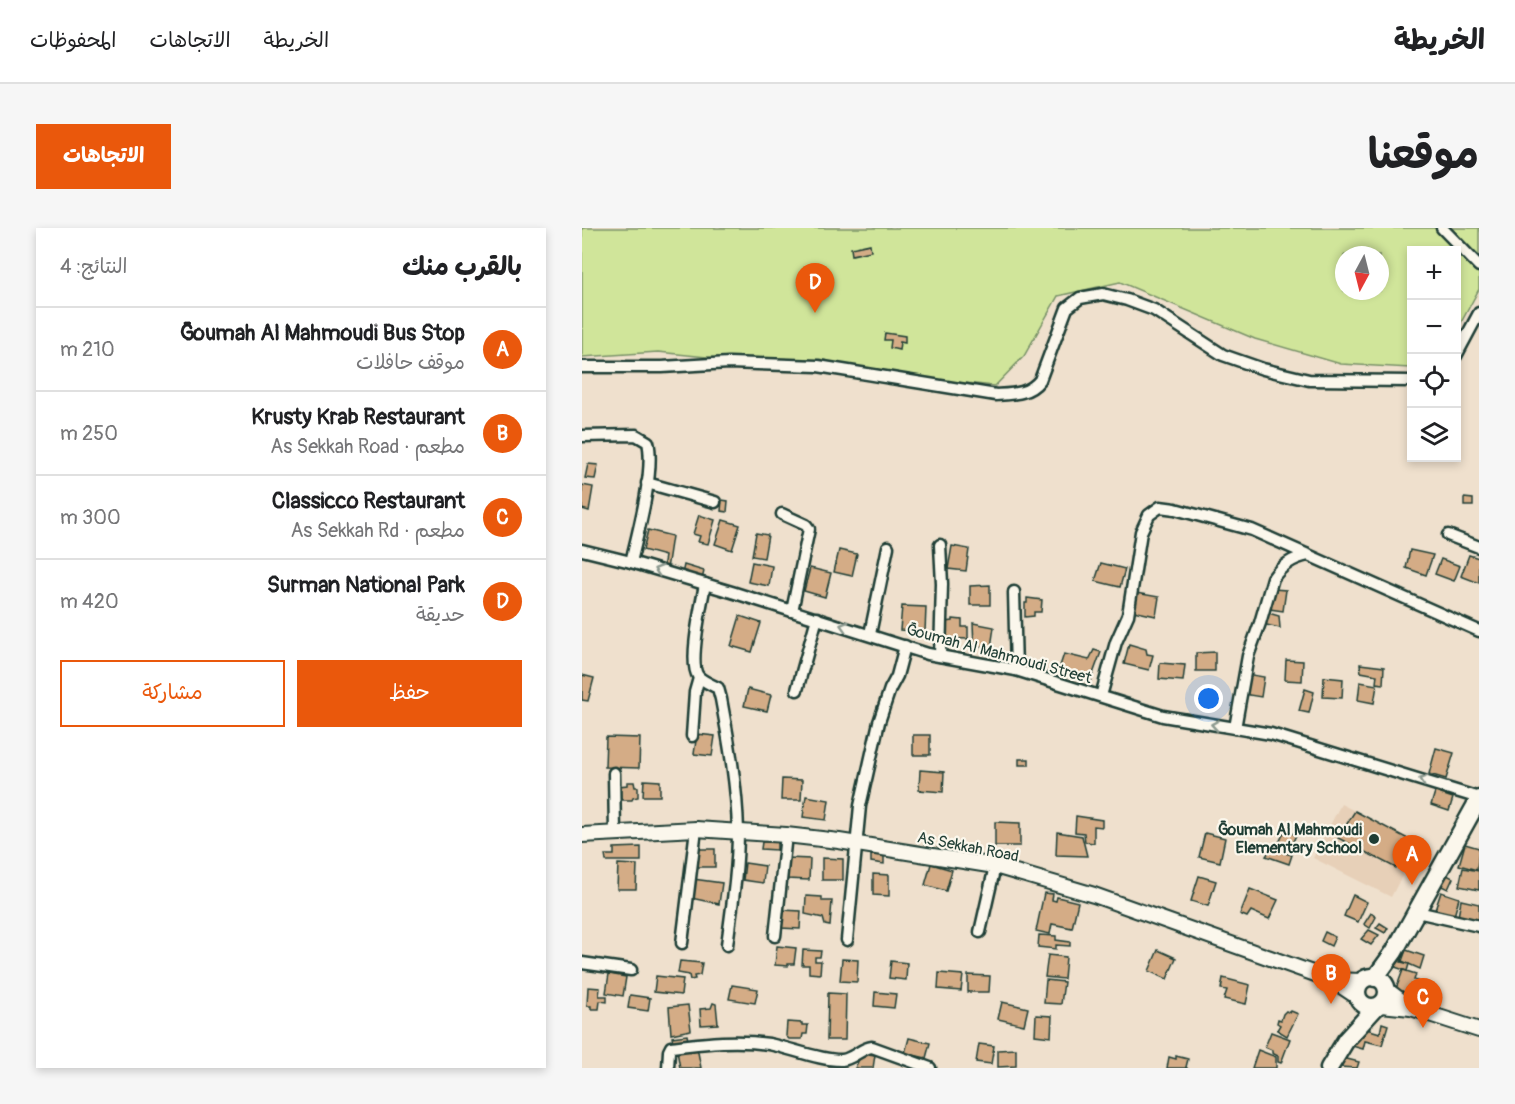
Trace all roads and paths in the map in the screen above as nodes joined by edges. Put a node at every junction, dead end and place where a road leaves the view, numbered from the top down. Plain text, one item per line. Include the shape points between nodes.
1 (1442, 228) edge
2 (1479, 266) edge
3 (1479, 313) edge
4 (1457, 354) edge
5 (582, 367) edge
6 (1407, 381) edge
7 (582, 436) edge
8 (647, 483) junction
9 (715, 502) dead end
10 (782, 514) dead end
11 (1448, 535) dead end
12 (940, 545) dead end
13 (888, 547) dead end
14 (1479, 547) edge
15 (582, 550) edge
16 (1308, 555) junction
17 (630, 562) junction
18 (705, 584) junction
19 (1014, 592) dead end
20 (792, 611) junction
21 (817, 618) junction
22 (1479, 631) edge
23 (870, 634) junction
24 (905, 646) junction
25 (940, 656) junction
26 (1016, 670) junction
27 (699, 678) junction
28 (797, 690) dead end
29 (1101, 696) junction
30 (1235, 729) junction
31 (692, 736) dead end
32 (614, 773) dead end
33 (1479, 798) edge
34 (696, 829) junction
35 (738, 831) junction
36 (615, 832) junction
37 (582, 835) edge
38 (786, 835) junction
39 (855, 843) junction
40 (995, 866) junction
41 (1417, 912) junction
42 (1479, 926) edge
43 (980, 932) dead end
44 (775, 936) dead end
45 (847, 940) dead end
46 (682, 943) dead end
47 (727, 945) dead end
48 (582, 963) edge
49 (631, 970) dead end
50 (1373, 993) junction
51 (1479, 1030) edge
52 (668, 1068) edge
53 (930, 1068) edge
54 (1329, 1068) edge

1 - 2 street
3 - 4 street
5 - 6 street via 729,363 818,366 996,395 1018,394 1040,380 1067,308 1080,298 1103,294 1154,310 1223,355 1263,369 1309,380
7 - 8 street via 643,438 648,442 650,462
8 - 9 street
8 - 17 street
10 - 20 street via 808,529
11 - 14 street
12 - 25 street
13 - 23 street
15 - 17 street, Ḡoumah Al Mahmoudi Street
16 - 22 street
16 - 29 street via 1252,530 1175,509 1157,508 1141,532 1128,615
16 - 30 street via 1289,562 1273,578 1248,656
18 -> 17 street, Ḡoumah Al Mahmoudi Street
18 - 20 street, Ḡoumah Al Mahmoudi Street
18 - 27 street via 695,640 695,670
19 - 26 street
20 - 21 street, Ḡoumah Al Mahmoudi Street
23 -> 21 street, Ḡoumah Al Mahmoudi Street
21 - 28 street
23 - 24 street, Ḡoumah Al Mahmoudi Street
24 - 25 street, Ḡoumah Al Mahmoudi Street
24 - 39 street via 879,722
25 - 26 street, Ḡoumah Al Mahmoudi Street
26 - 29 street, Ḡoumah Al Mahmoudi Street
27 - 31 street
27 - 35 street via 718,688 721,699
30 -> 29 street, Ḡoumah Al Mahmoudi Street via 1163,716
33 -> 30 street, Ḡoumah Al Mahmoudi Street via 1271,734
32 - 36 street
33 - 41 highway
34 - 35 main road, As Sekkah Road
34 - 36 main road, As Sekkah Road
34 - 46 street
35 - 38 main road, As Sekkah Road
35 - 47 street
36 - 37 main road, As Sekkah Road
38 - 39 main road, As Sekkah Road
38 - 44 street
39 - 40 main road, As Sekkah Road
39 - 45 street
40 - 43 street
40 - 50 main road, As Sekkah Road via 1094,895
41 - 42 street
41 - 50 highway
48 - 49 street
50 - 51 main road
50 - 54 highway
52 - 53 street via 671,1047 742,1041 843,1060 872,1047

